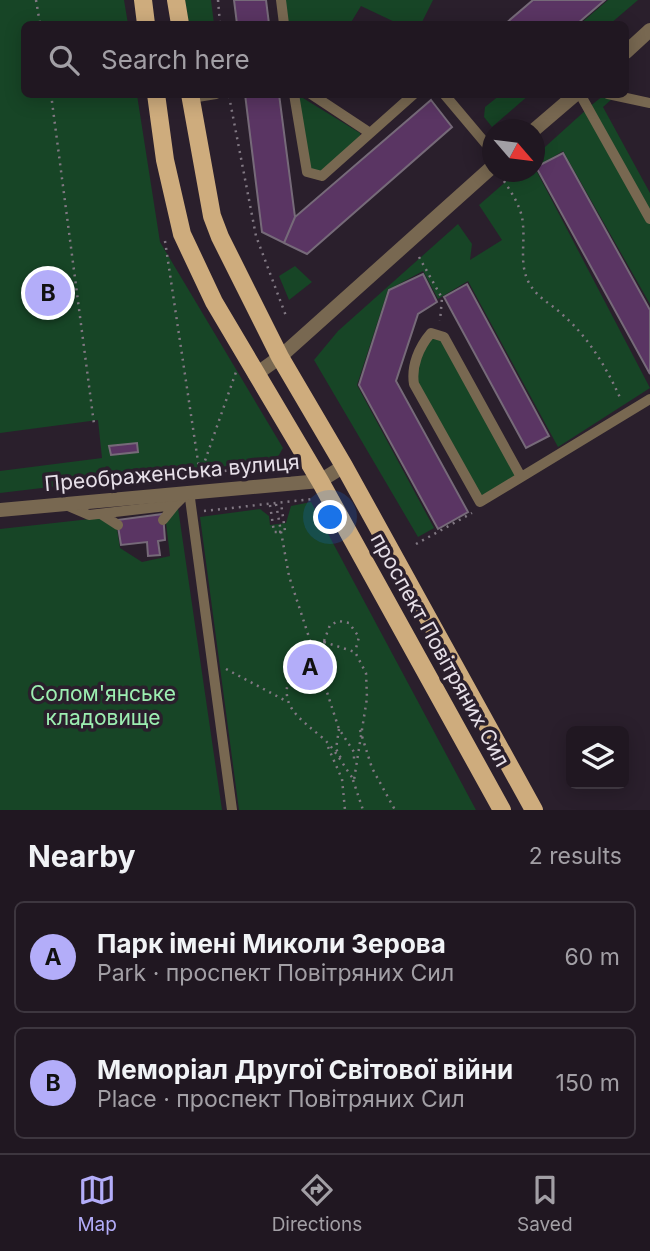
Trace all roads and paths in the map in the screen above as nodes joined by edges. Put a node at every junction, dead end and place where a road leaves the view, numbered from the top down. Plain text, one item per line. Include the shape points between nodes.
1 (36, 0) edge
2 (142, 0) edge
3 (176, 0) edge
4 (218, 0) edge
5 (281, 0) edge
6 (40, 21) edge
7 (146, 21) edge
8 (180, 21) edge
9 (220, 21) edge
10 (284, 21) edge
11 (650, 30) edge
12 (629, 48) edge
13 (52, 98) edge
14 (157, 98) edge
15 (191, 98) edge
16 (230, 98) edge
17 (295, 98) edge
18 (318, 98) edge
19 (409, 98) edge
20 (447, 98) edge
21 (573, 98) edge
22 (580, 98) edge
23 (627, 98) edge
24 (650, 103) edge
25 (545, 121) edge
26 (370, 133) junction
27 (482, 139) edge
28 (482, 176) edge
29 (505, 182) edge
30 (650, 219) edge
31 (165, 241) dead end
32 (419, 257) dead end
33 (286, 316) dead end
34 (439, 333) junction
35 (280, 357) junction
36 (238, 365) dead end
37 (255, 374) junction
38 (650, 399) edge
39 (626, 414) junction
40 (94, 424) dead end
41 (344, 466) junction
42 (521, 477) junction
43 (320, 481) junction
44 (189, 491) junction
45 (315, 499) dead end
46 (480, 502) junction
47 (281, 503) junction
48 (64, 504) junction
49 (276, 504) junction
50 (175, 505) junction
51 (270, 505) junction
52 (0, 510) edge
53 (191, 513) junction
54 (101, 514) junction
55 (163, 520) dead end
56 (118, 525) dead end
57 (279, 532) junction
58 (416, 544) dead end
59 (324, 642) junction
60 (311, 648) junction
61 (355, 652) junction
62 (210, 660) junction
63 (288, 702) junction
64 (359, 728) junction
65 (339, 729) junction
66 (326, 741) junction
67 (354, 780) junction
68 (232, 810) edge
69 (345, 810) edge
70 (363, 810) edge
71 (395, 810) edge
72 (502, 810) edge
73 (534, 810) edge

1 - 6 path
2 - 7 main road
3 - 8 main road
4 - 9 path
5 - 10 lane
11 - 12 street
13 - 40 path
14 - 37 main road, проспект Повітряних Сил via 182,234
15 - 35 main road, проспект Повітряних Сил via 212,216
16 - 33 path via 256,236
17 - 26 lane via 307,172 313,176 322,176
18 - 26 lane
19 - 26 lane
20 - 27 lane
21 - 25 street
22 - 30 lane
23 - 24 lane
28 - 35 street
29 - 39 path via 519,205 521,250 529,282 543,302 564,315 583,337 610,375
31 - 36 path via 200,475
32 - 34 path via 442,298
34 - 42 lane
34 - 46 lane via 431,333 422,343 412,374 414,384
35 - 37 street
35 - 41 main road, проспект Повітряних Сил
37 - 43 main road, проспект Повітряних Сил
38 - 39 lane
39 - 42 lane
41 - 43 street, Преображенська вулиця
41 - 73 main road, проспект Повітряних Сил
42 - 46 lane
43 - 44 street, Преображенська вулиця
43 - 72 main road, проспект Повітряних Сил
44 - 48 street, Преображенська вулиця
44 - 50 lane
44 - 53 lane
45 - 47 path
46 - 58 path via 472,514
47 - 49 path
47 - 57 path via 285,531
48 - 52 street, Преображенська вулиця
48 - 54 lane via 89,515
49 - 51 path
49 - 57 path
50 - 54 lane
50 - 55 lane
51 - 53 path
51 - 57 path via 274,532
53 - 62 lane
54 - 56 lane
57 - 60 path
59 - 60 path
59 - 61 path
59 - 61 path via 330,625 349,623 359,636
60 - 63 path via 288,680
60 - 65 path
61 - 64 path via 366,673 367,698
62 - 63 path
62 - 68 lane
63 - 66 path via 305,725
64 - 67 path
64 - 71 path via 372,768
65 - 67 path via 354,752
65 - 67 path via 336,749
66 - 67 path
66 - 69 path via 342,779
67 - 70 path

